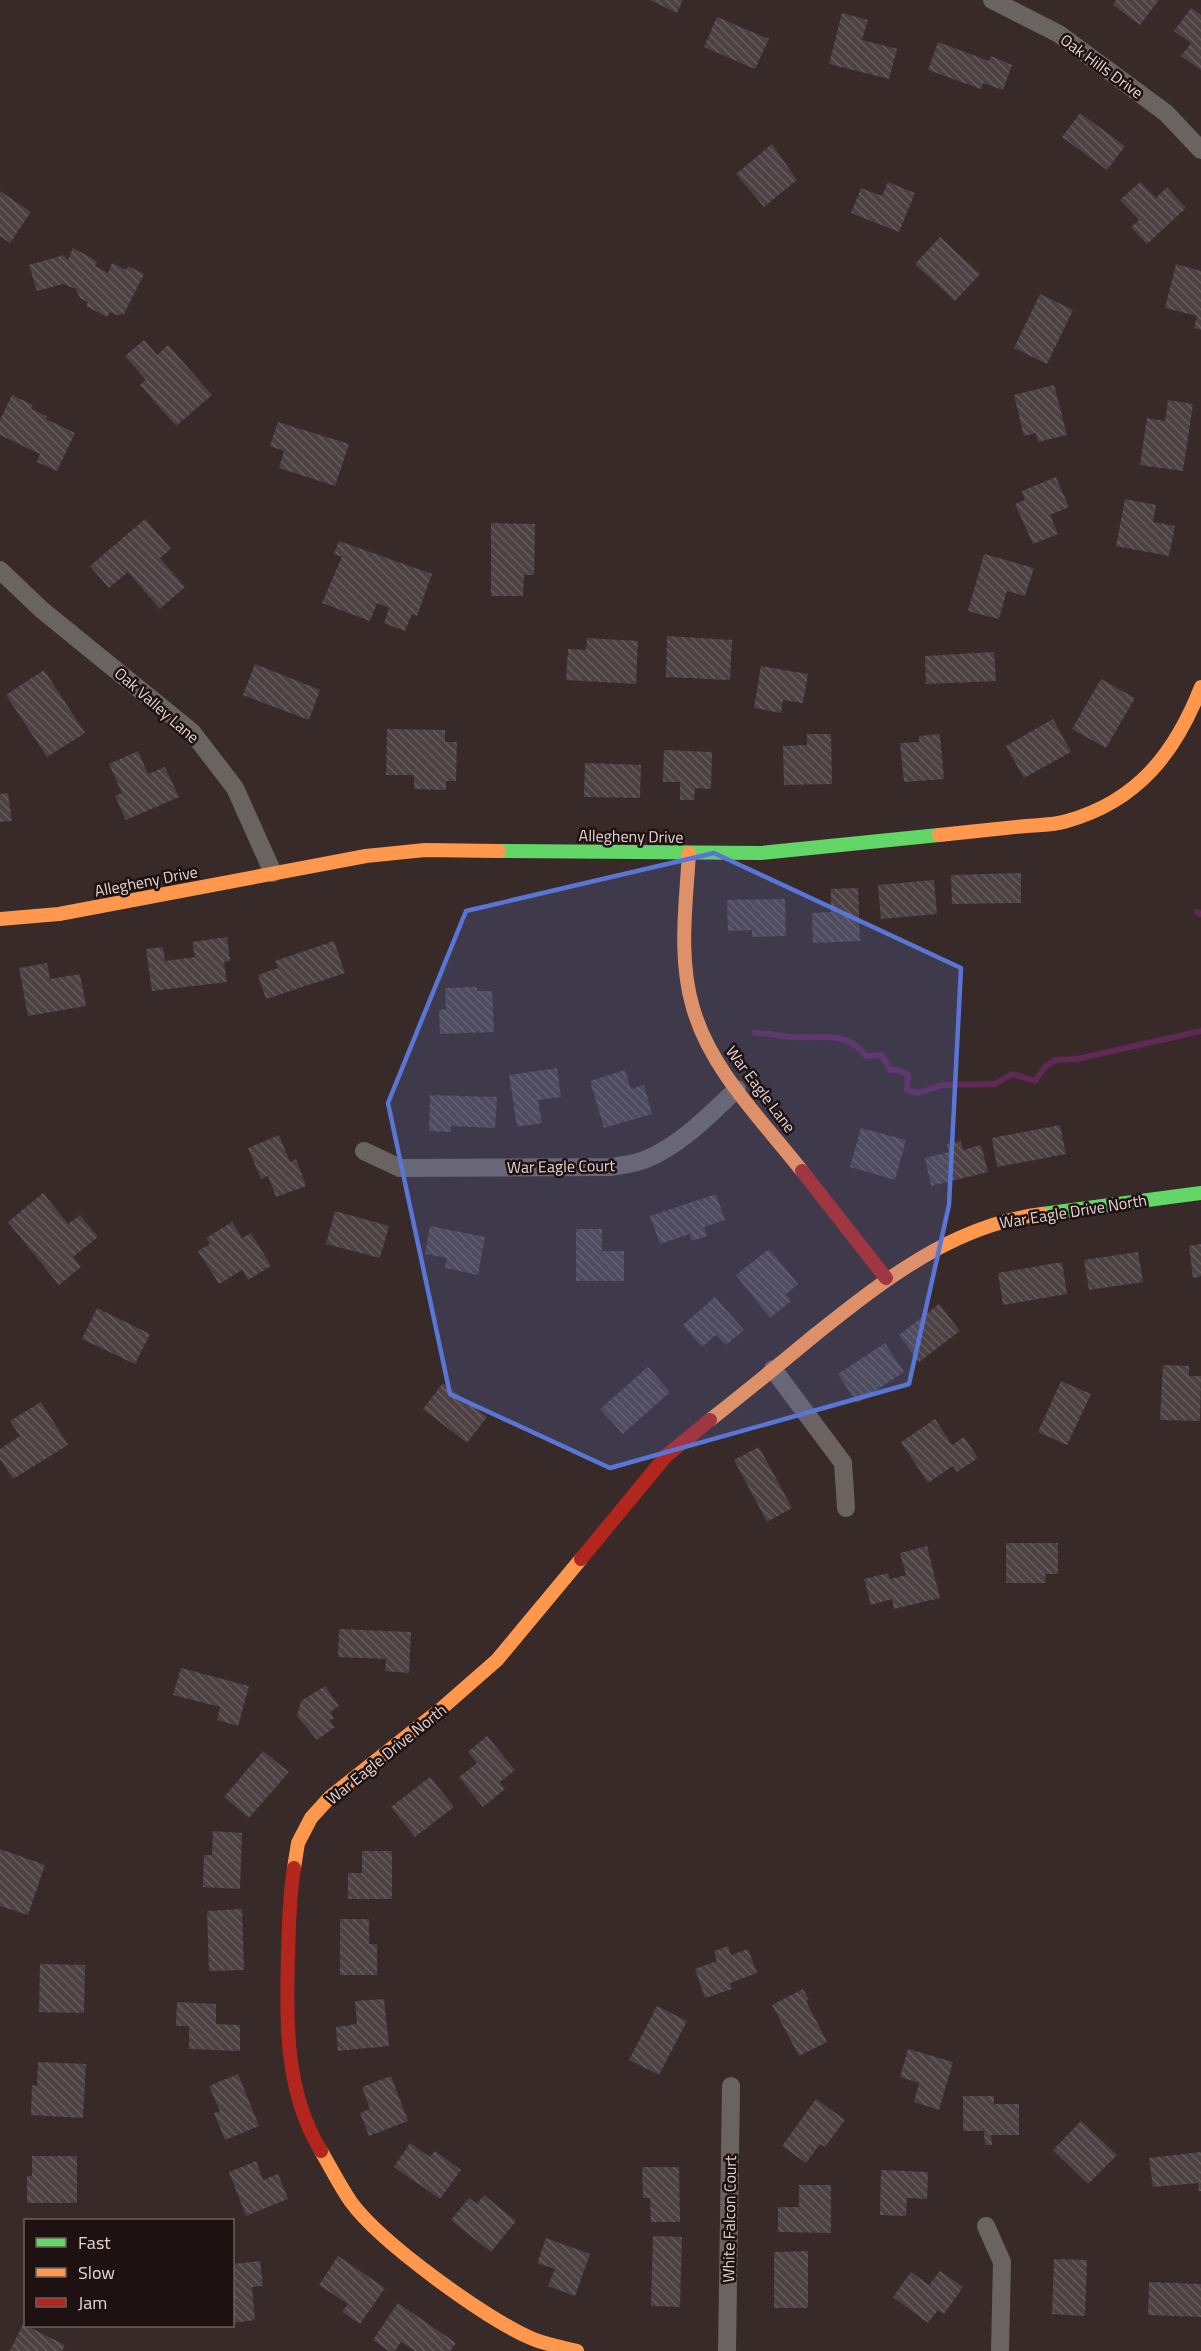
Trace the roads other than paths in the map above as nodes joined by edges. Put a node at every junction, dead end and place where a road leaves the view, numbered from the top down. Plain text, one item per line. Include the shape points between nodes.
1 (992, 0) edge
2 (1201, 150) edge
3 (0, 570) edge
4 (1201, 687) edge
5 (689, 853) junction
6 (273, 873) junction
7 (0, 919) edge
8 (737, 1089) junction
9 (364, 1151) dead end
10 (1201, 1192) edge
11 (886, 1278) junction
12 (773, 1369) junction
13 (846, 1508) dead end
14 (731, 2086) dead end
15 (986, 2226) dead end
16 (577, 2351) edge
17 (727, 2351) edge
18 (1000, 2351) edge

1 - 2 street, Oak Hills Drive via 1059,34 1166,112
3 - 6 street, Oak Valley Lane via 42,610 192,732 235,788
4 - 5 street, Allegheny Drive via 1177,744 1158,767 1134,789 1100,810 1066,822 761,853
5 - 6 street, Allegheny Drive via 424,850
5 - 8 street, War Eagle Lane via 684,940 693,1008 710,1048
6 - 7 street, Allegheny Drive via 59,914
8 - 9 street, War Eagle Court via 665,1149 643,1161 612,1167 400,1168
8 - 11 street, War Eagle Lane
10 - 11 street, War Eagle Drive North via 989,1224
11 - 12 street, War Eagle Drive North
12 - 13 street via 843,1463
12 - 16 street, War Eagle Drive North via 666,1456 497,1660 330,1797 311,1818 298,1843 290,1892 286,2021 296,2091 308,2130 352,2203 384,2235 495,2318 533,2339
14 - 17 street, White Falcon Court
15 - 18 street via 1002,2262

